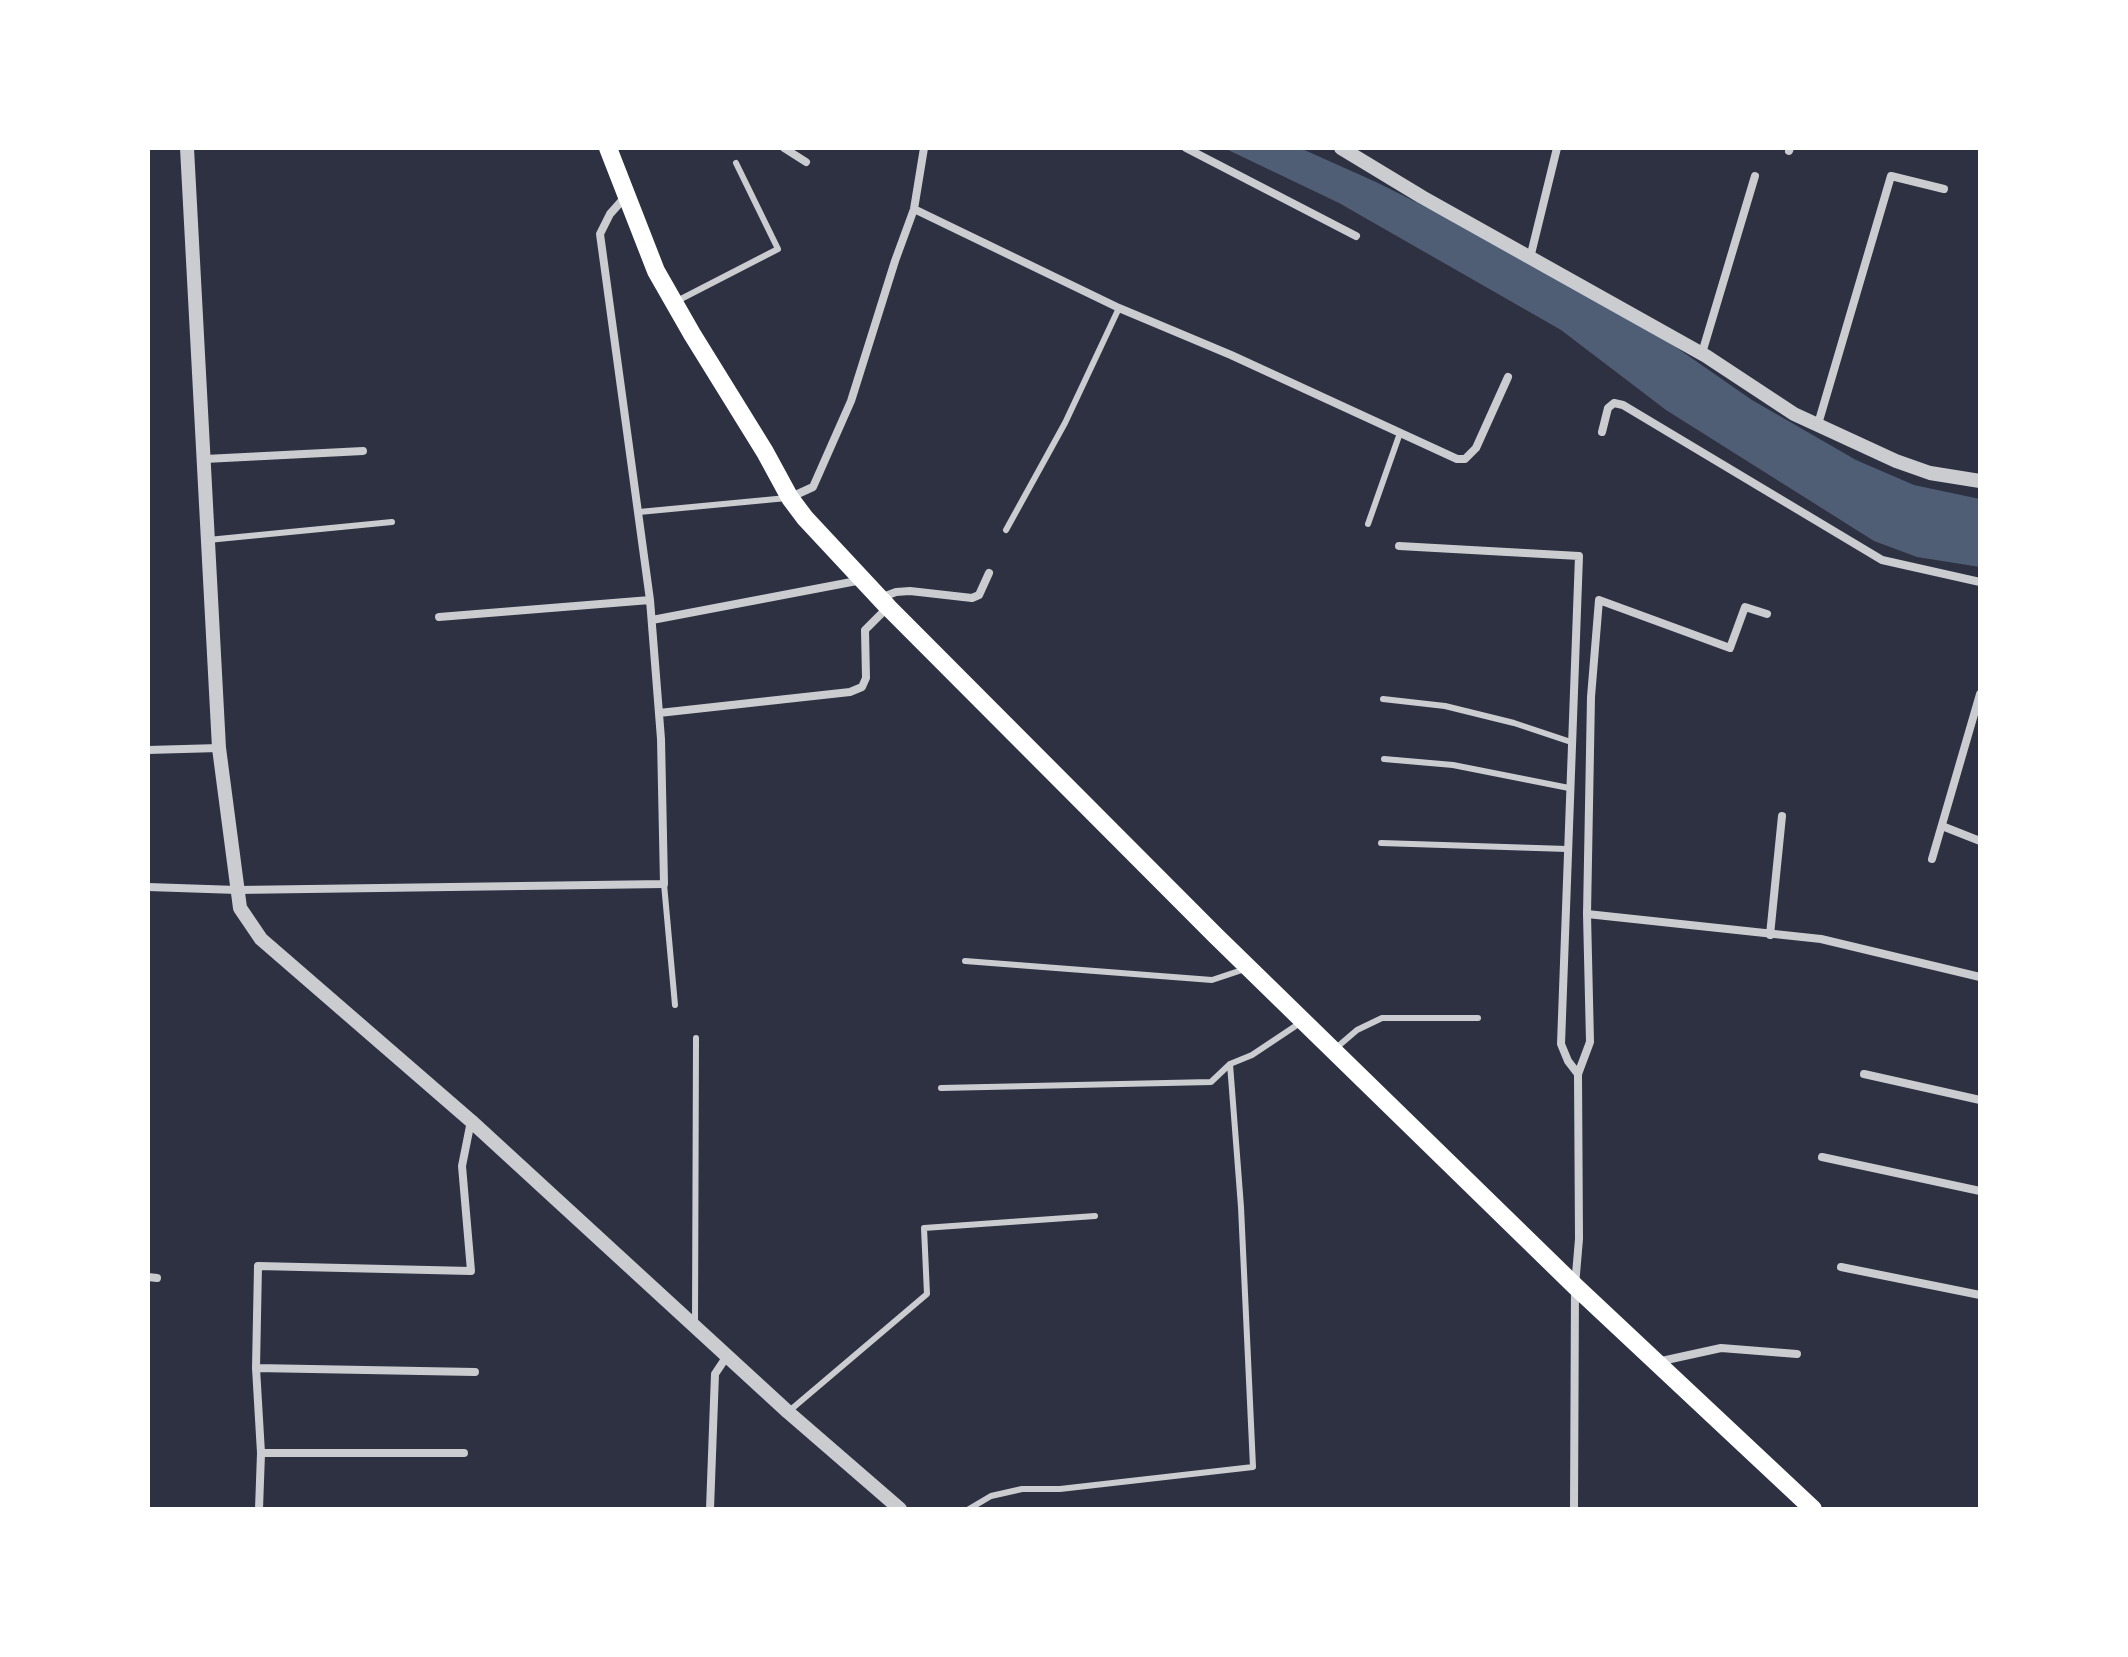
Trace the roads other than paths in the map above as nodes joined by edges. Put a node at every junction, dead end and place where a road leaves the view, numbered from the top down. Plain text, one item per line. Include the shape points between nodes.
1 (187, 148) edge
2 (608, 148) edge
3 (784, 148) edge
4 (924, 148) edge
5 (1186, 148) edge
6 (1341, 148) edge
7 (1557, 148) edge
8 (806, 162) dead end
9 (736, 163) dead end
10 (1755, 176) dead end
11 (1944, 189) dead end
12 (626, 195) junction
13 (914, 209) junction
14 (1356, 236) dead end
15 (1530, 258) junction
16 (674, 303) junction
17 (1119, 308) junction
18 (1702, 353) junction
19 (1508, 377) dead end
20 (1818, 424) junction
21 (1602, 432) dead end
22 (1400, 433) junction
23 (363, 451) dead end
24 (205, 459) junction
25 (1980, 481) edge
26 (790, 498) junction
27 (639, 512) junction
28 (392, 522) dead end
29 (1368, 524) dead end
30 (1006, 530) dead end
31 (208, 540) junction
32 (1399, 546) dead end
33 (989, 573) dead end
34 (862, 580) junction
35 (1980, 582) edge
36 (650, 600) junction
37 (884, 603) junction
38 (1767, 614) dead end
39 (439, 617) dead end
40 (652, 620) junction
41 (1980, 694) edge
42 (1383, 699) dead end
43 (659, 713) junction
44 (1976, 724) edge
45 (1571, 742) junction
46 (219, 748) junction
47 (148, 750) edge
48 (1384, 759) dead end
49 (1569, 788) junction
50 (1782, 816) dead end
51 (1942, 826) junction
52 (1980, 841) edge
53 (1381, 843) dead end
54 (1567, 849) junction
55 (1932, 859) dead end
56 (664, 884) junction
57 (148, 887) edge
58 (237, 890) junction
59 (1587, 914) junction
60 (1770, 935) junction
61 (965, 961) dead end
62 (1249, 968) junction
63 (1980, 977) edge
64 (675, 1005) dead end
65 (1478, 1018) dead end
66 (1303, 1021) junction
67 (696, 1038) dead end
68 (1334, 1050) junction
69 (1230, 1064) junction
70 (1578, 1074) junction
71 (1864, 1074) dead end
72 (941, 1088) dead end
73 (1980, 1100) edge
74 (471, 1121) junction
75 (1822, 1157) dead end
76 (1980, 1191) edge
77 (1095, 1216) dead end
78 (1841, 1267) dead end
79 (1575, 1286) junction
80 (1980, 1295) edge
81 (695, 1327) junction
82 (1797, 1354) dead end
83 (727, 1356) junction
84 (1657, 1362) junction
85 (256, 1368) junction
86 (475, 1372) dead end
87 (788, 1412) junction
88 (261, 1453) junction
89 (464, 1453) dead end
90 (259, 1509) edge
91 (710, 1509) edge
92 (900, 1509) edge
93 (969, 1509) edge
94 (1574, 1509) edge
95 (1813, 1509) edge

1 - 24 street
2 - 12 main road
3 - 8 street
4 - 13 street
5 - 14 street
6 - 15 street
7 - 15 street
9 - 16 lane via 778,249
10 - 18 street
11 - 20 street via 1891,176
12 - 16 main road
12 - 27 street via 600,234
13 - 17 street
13 - 26 street via 851,401 813,487
15 - 18 street
16 - 26 main road
17 - 22 street
17 - 30 lane via 1065,423
18 - 20 street
19 - 22 street via 1476,448 1465,459
20 - 25 street via 1930,473
21 - 35 street via 1608,408 1623,405 1882,560
22 - 29 lane
23 - 24 street
24 - 31 street
26 - 27 lane
26 - 34 main road
27 - 36 street
28 - 31 lane
31 - 46 street
32 - 45 street via 1579,556
33 - 37 street via 979,595 972,598 910,591 896,592
34 - 37 main road
34 - 40 street
36 - 39 street
36 - 40 street
37 - 43 street via 865,630 862,687
37 - 62 main road
38 - 59 street via 1745,607 1730,648 1599,600 1591,697
40 - 43 street
41 - 44 street
42 - 45 lane via 1445,706
43 - 56 street
44 - 51 street
45 - 49 street
46 - 47 street
46 - 58 street
48 - 49 lane via 1453,765
49 - 54 street
50 - 60 street
51 - 52 street
51 - 55 street
53 - 54 lane
54 - 70 street via 1561,1044
56 - 58 street
56 - 64 lane
57 - 58 street
58 - 74 street via 240,908 261,939
59 - 60 street
59 - 70 street via 1590,1042
60 - 63 street via 1821,939
61 - 62 lane via 1212,980
62 - 66 main road
65 - 68 lane via 1382,1018
66 - 68 main road
66 - 69 lane
67 - 81 lane
68 - 79 main road
69 - 72 lane via 1211,1082
69 - 93 lane via 1253,1467 1022,1489 991,1496
70 - 79 street
71 - 73 street
74 - 81 street
74 - 85 street via 462,1166 471,1271 258,1266
75 - 76 street
77 - 87 lane via 924,1228 927,1294
78 - 80 street
79 - 84 main road
79 - 94 street
81 - 83 street
82 - 84 street via 1721,1348
83 - 87 street
83 - 91 street via 715,1374
84 - 95 main road
85 - 86 street
85 - 88 street
87 - 92 street
88 - 89 street
88 - 90 street

